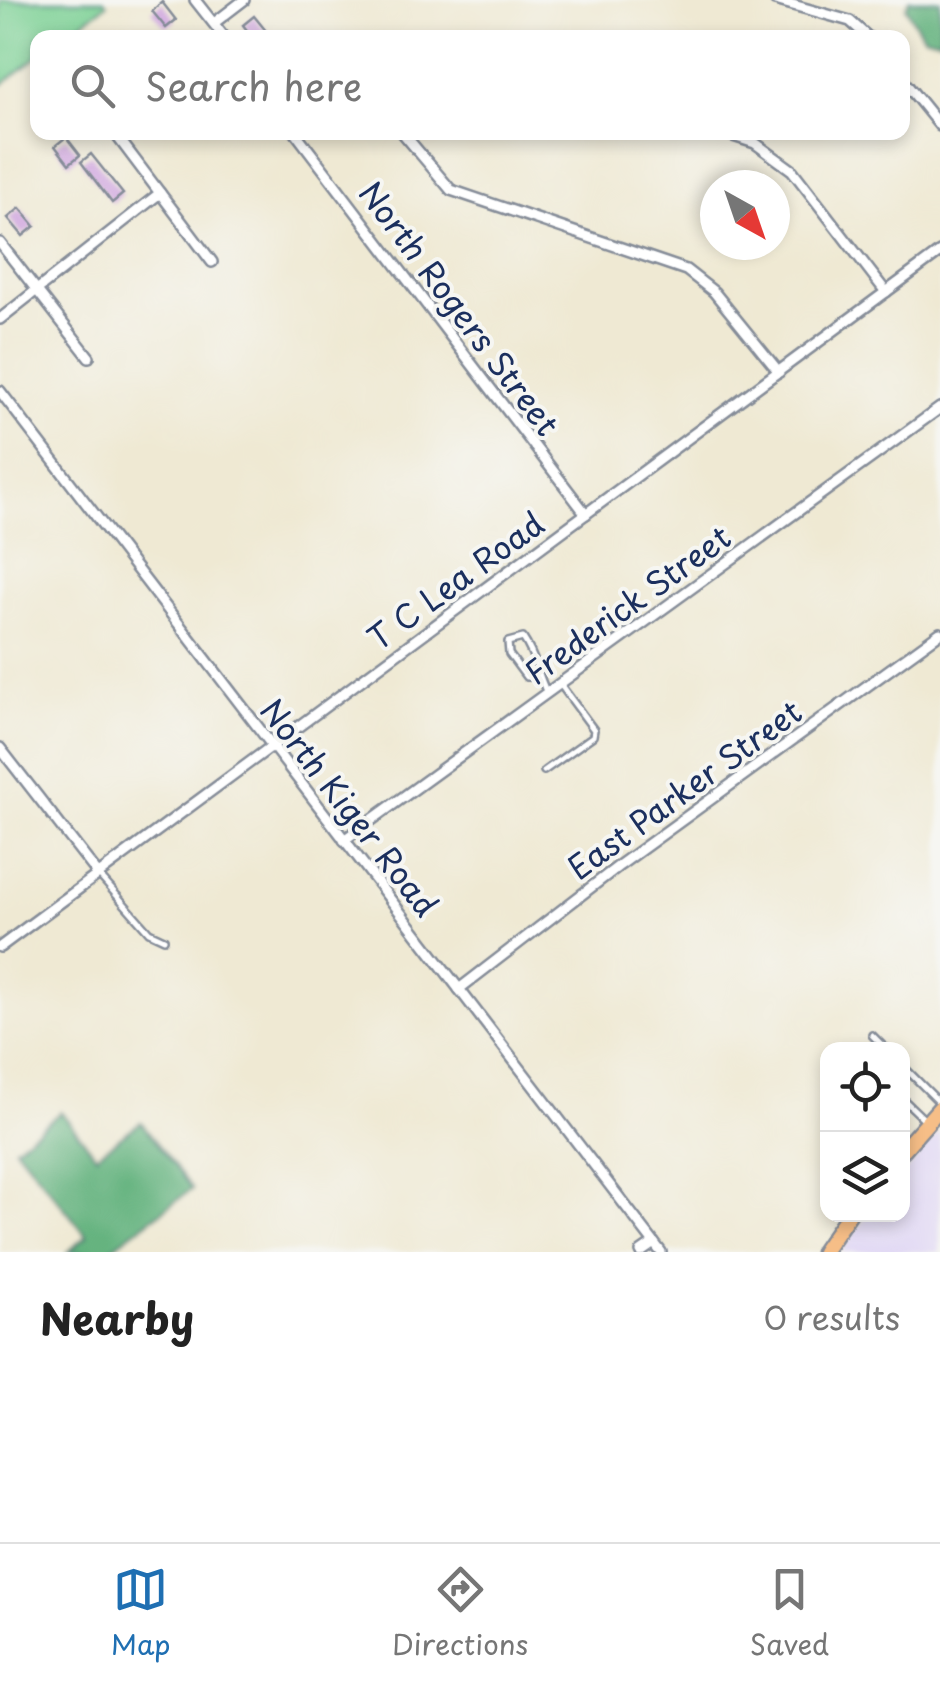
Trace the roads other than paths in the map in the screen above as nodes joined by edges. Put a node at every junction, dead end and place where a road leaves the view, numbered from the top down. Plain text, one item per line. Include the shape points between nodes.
1 (195, 0) edge
2 (244, 0) edge
3 (774, 0) edge
4 (214, 23) junction
5 (219, 30) edge
6 (860, 30) edge
7 (910, 89) edge
8 (940, 126) edge
9 (120, 140) edge
10 (301, 140) edge
11 (409, 140) edge
12 (745, 140) edge
13 (160, 193) junction
14 (0, 243) edge
15 (940, 252) edge
16 (212, 262) dead end
17 (35, 292) junction
18 (886, 292) junction
19 (0, 319) edge
20 (89, 358) dead end
21 (780, 372) junction
22 (0, 391) edge
23 (940, 408) edge
24 (586, 514) junction
25 (940, 634) edge
26 (539, 677) junction
27 (560, 684) junction
28 (547, 693) junction
29 (272, 746) junction
30 (0, 748) edge
31 (544, 770) dead end
32 (344, 840) junction
33 (98, 874) junction
34 (164, 939) dead end
35 (0, 947) edge
36 (459, 989) junction
37 (872, 1035) dead end
38 (879, 1042) edge
39 (910, 1074) edge
40 (910, 1106) edge
41 (940, 1106) edge
42 (927, 1122) junction
43 (910, 1142) edge
44 (844, 1222) edge
45 (654, 1242) junction
46 (641, 1252) edge
47 (661, 1252) edge
48 (823, 1252) edge

1 - 4 street
2 - 4 street
3 - 6 street via 850,21
4 - 5 street
7 - 8 street
9 - 13 street
10 - 24 street, North Rogers Street
11 - 21 street via 451,190 686,270 714,292
12 - 18 street via 792,170
13 - 16 street
13 - 17 street
14 - 17 street
15 - 18 street, T C Lea Road
17 - 19 street
17 - 20 street
18 - 21 street, T C Lea Road
21 - 24 street, T C Lea Road
22 - 29 street, North Kiger Road
23 - 27 street, Frederick Street
24 - 29 street, T C Lea Road
25 - 36 street, East Parker Street
26 - 26 lane via 539,662 523,638 508,642 526,677
26 - 28 lane
27 - 28 street, Frederick Street
27 - 31 lane via 593,736
28 - 32 street, Frederick Street
29 - 32 street, North Kiger Road
29 - 33 street, T C Lea Road
30 - 33 street
32 - 36 street, North Kiger Road
33 - 34 lane via 149,932
33 - 35 street, T C Lea Road
36 - 45 street, North Kiger Road
37 - 38 lane
39 - 41 lane
40 - 42 lane
41 - 42 main road
42 - 43 main road
44 - 48 main road
45 - 46 street
45 - 47 street, North Kiger Road

